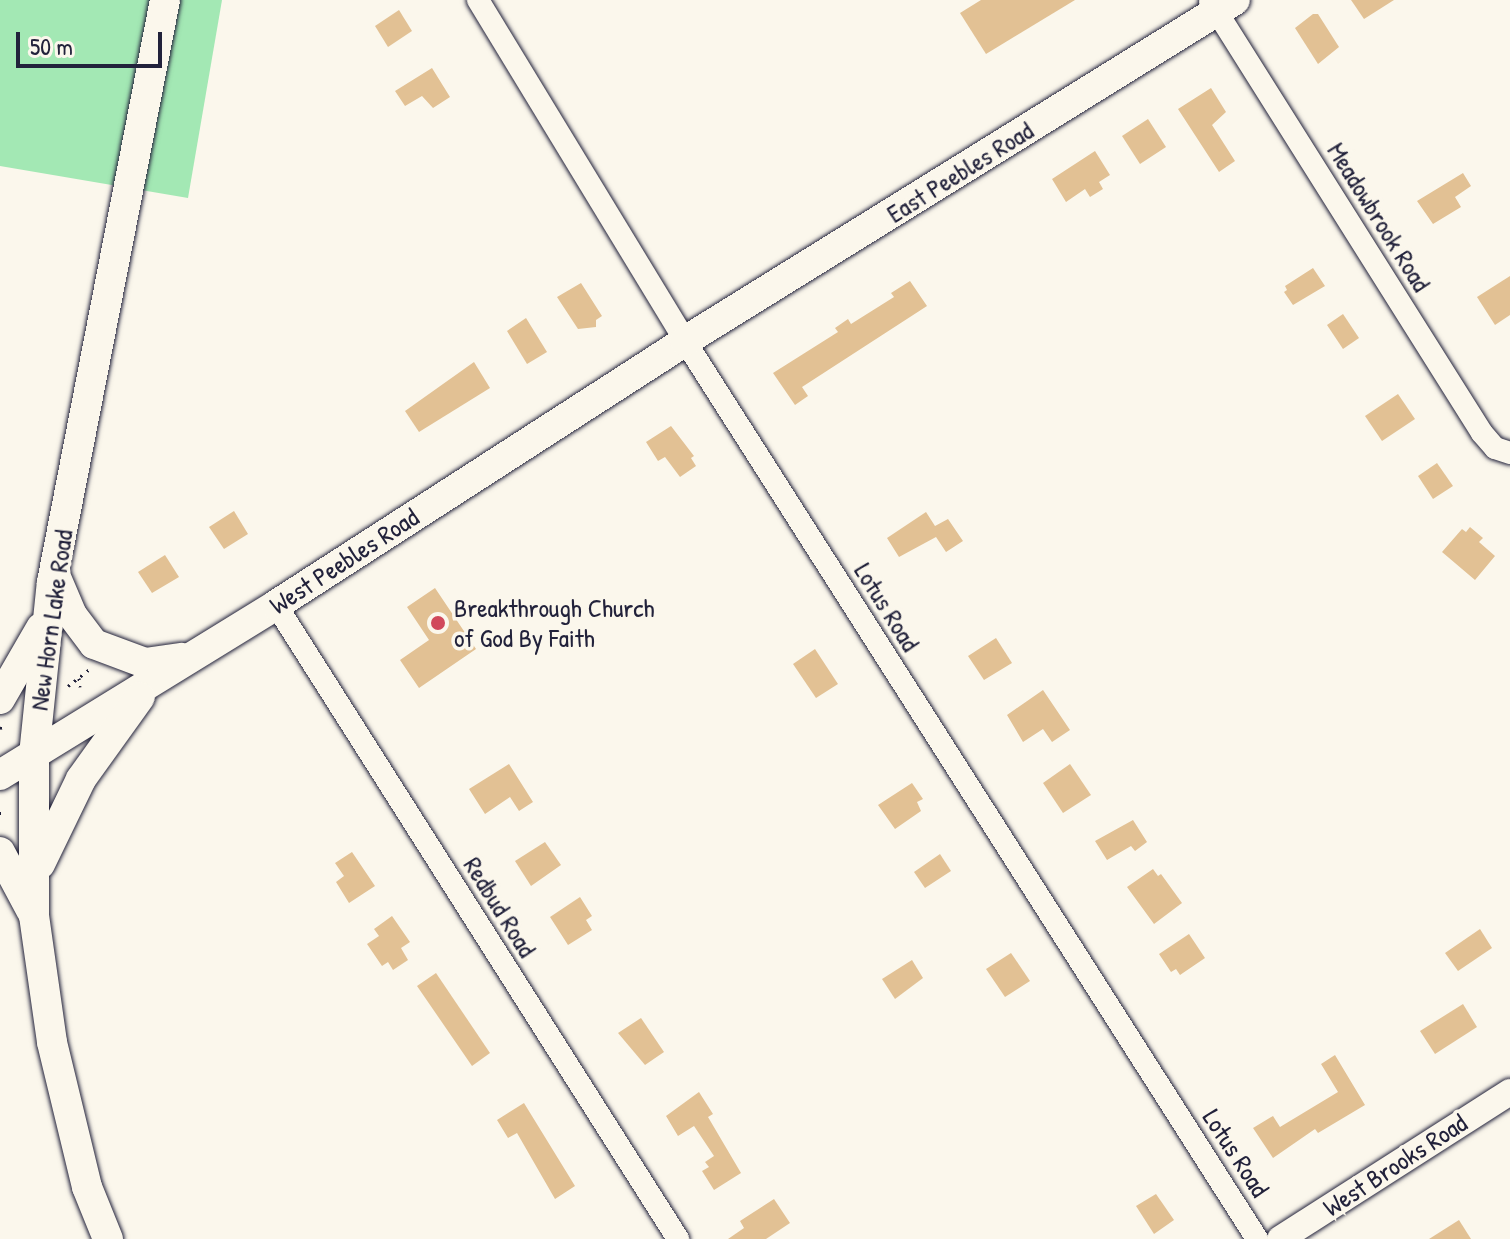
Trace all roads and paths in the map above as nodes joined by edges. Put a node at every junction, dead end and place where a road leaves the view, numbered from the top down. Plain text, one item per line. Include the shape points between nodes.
1 (165, 0) edge
2 (478, 0) edge
3 (1220, 4) edge
4 (685, 341) junction
5 (1510, 453) edge
6 (54, 573) junction
7 (276, 605) junction
8 (48, 616) junction
9 (192, 657) junction
10 (95, 665) dead end
11 (79, 678) junction
12 (152, 681) junction
13 (68, 686) dead end
14 (80, 687) dead end
15 (2, 717) edge
16 (34, 755) junction
17 (0, 775) edge
18 (0, 852) edge
19 (34, 877) junction
20 (34, 916) junction
21 (1510, 1092) edge
22 (108, 1239) edge
23 (678, 1239) edge
24 (1257, 1239) edge
25 (1280, 1239) edge

1 - 6 main road, New Horn Lake Road
2 - 4 street, Lotus Road
3 - 4 main road, East Peebles Road
3 - 5 street, Meadowbrook Road via 1482,433 1495,448
4 - 7 main road, West Peebles Road
4 - 24 street, Lotus Road
6 - 8 main road, New Horn Lake Road
6 - 9 main road via 72,615 94,644 145,663
7 - 9 main road, West Peebles Road
7 - 23 street, Redbud Road
8 - 15 main road
8 - 16 main road, New Horn Lake Road
9 - 12 main road, West Peebles Road
10 - 11 path
11 - 13 path
11 - 14 path
12 - 16 main road, West Peebles Road
12 - 19 main road via 81,779
16 - 17 main road, West Peebles Road
16 - 19 main road, New Horn Lake Road
18 - 20 main road
19 - 20 main road, New Horn Lake Road
20 - 22 main road, New Horn Lake Road via 52,1042 87,1187
21 - 25 street, West Brooks Road

